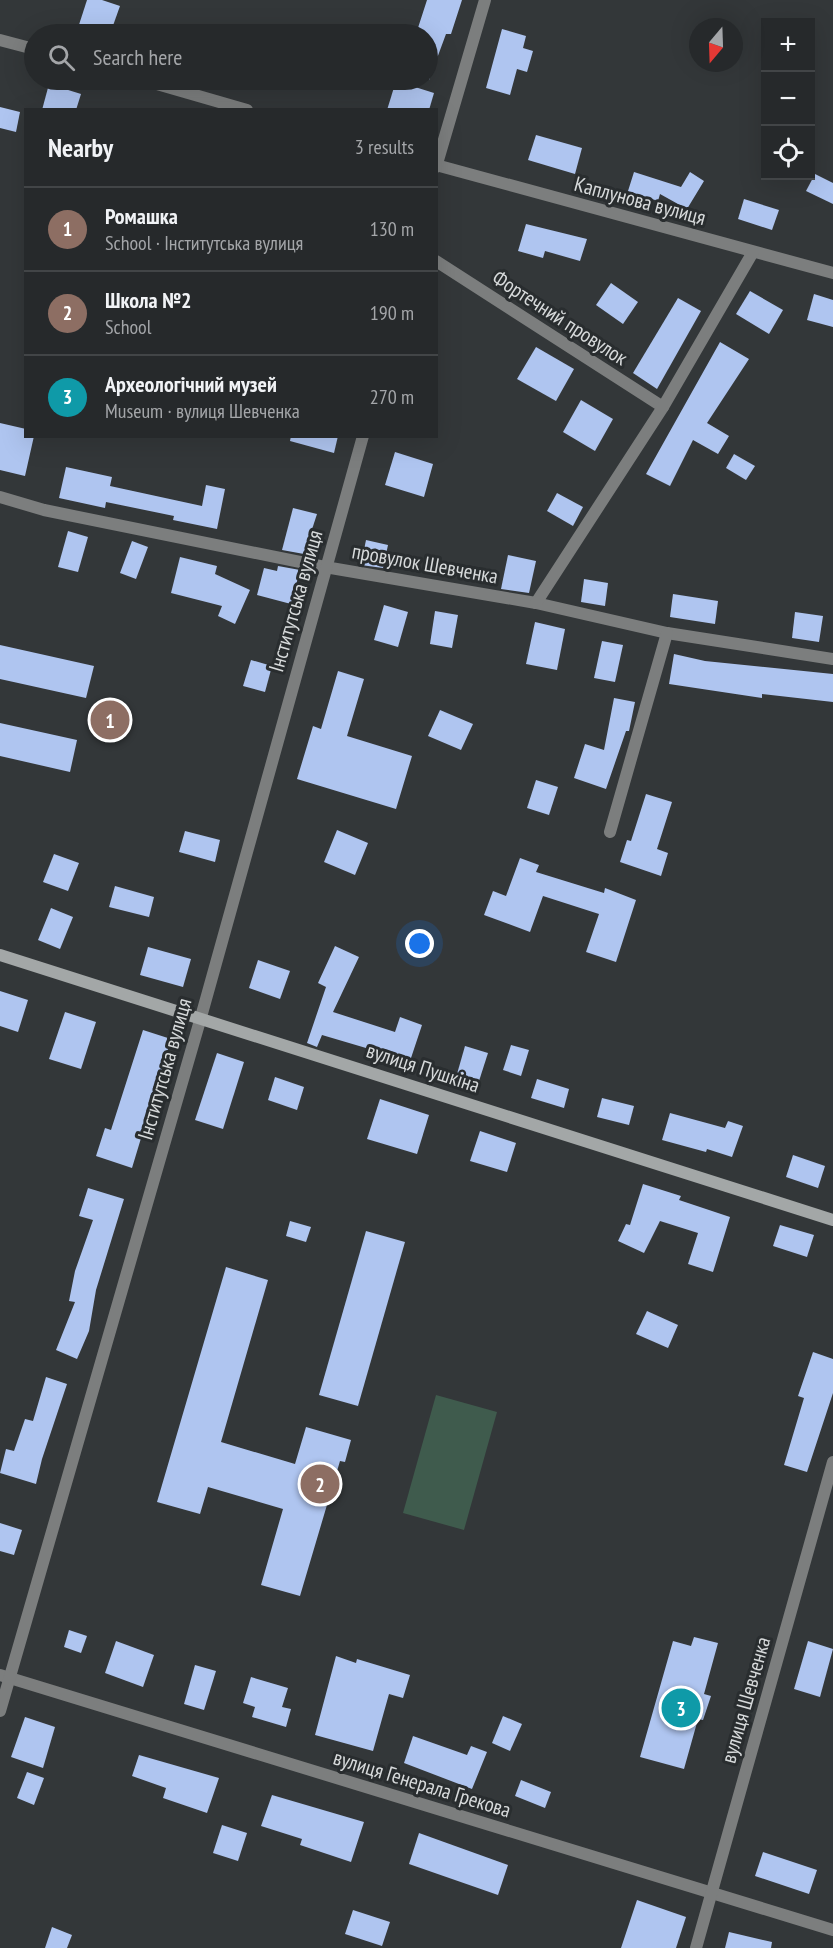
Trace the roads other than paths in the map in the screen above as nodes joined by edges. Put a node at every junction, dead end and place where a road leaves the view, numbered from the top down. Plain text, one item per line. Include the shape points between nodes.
1 (485, 0) edge
2 (0, 40) edge
3 (24, 46) edge
4 (178, 90) edge
5 (240, 108) edge
6 (438, 163) edge
7 (438, 166) edge
8 (753, 252) junction
9 (438, 262) edge
10 (833, 273) edge
11 (663, 407) junction
12 (362, 438) edge
13 (0, 497) edge
14 (325, 567) junction
15 (536, 603) junction
16 (667, 633) junction
17 (833, 659) edge
18 (610, 832) dead end
19 (0, 955) edge
20 (201, 1017) junction
21 (833, 1220) edge
22 (833, 1462) edge
23 (825, 1494) junction
24 (833, 1509) edge
25 (5, 1676) edge
26 (0, 1711) edge
27 (711, 1893) junction
28 (833, 1930) edge
29 (696, 1948) edge

1 - 6 street
2 - 3 street
4 - 5 street
7 - 8 street, Каплунова вулиця
8 - 10 street, Каплунова вулиця
8 - 11 street
9 - 11 street, Фортечний провулок
11 - 15 street
12 - 14 street, Інститутська вулиця
13 - 14 street, провулок Шевченка via 44,510
14 - 15 street, провулок Шевченка
14 - 20 street, Інститутська вулиця
15 - 16 street, провулок Шевченка
16 - 17 street, провулок Шевченка
16 - 18 street
19 - 20 street, вулиця Пушкіна
20 - 21 street, вулиця Пушкіна
20 - 25 street, Інститутська вулиця
22 - 23 street, вулиця Шевченка
23 - 24 street
23 - 27 street, вулиця Шевченка
25 - 26 street, Інститутська вулиця
25 - 27 street, вулиця Генерала Грекова
27 - 28 street, вулиця Генерала Грекова
27 - 29 street, вулиця Шевченка

